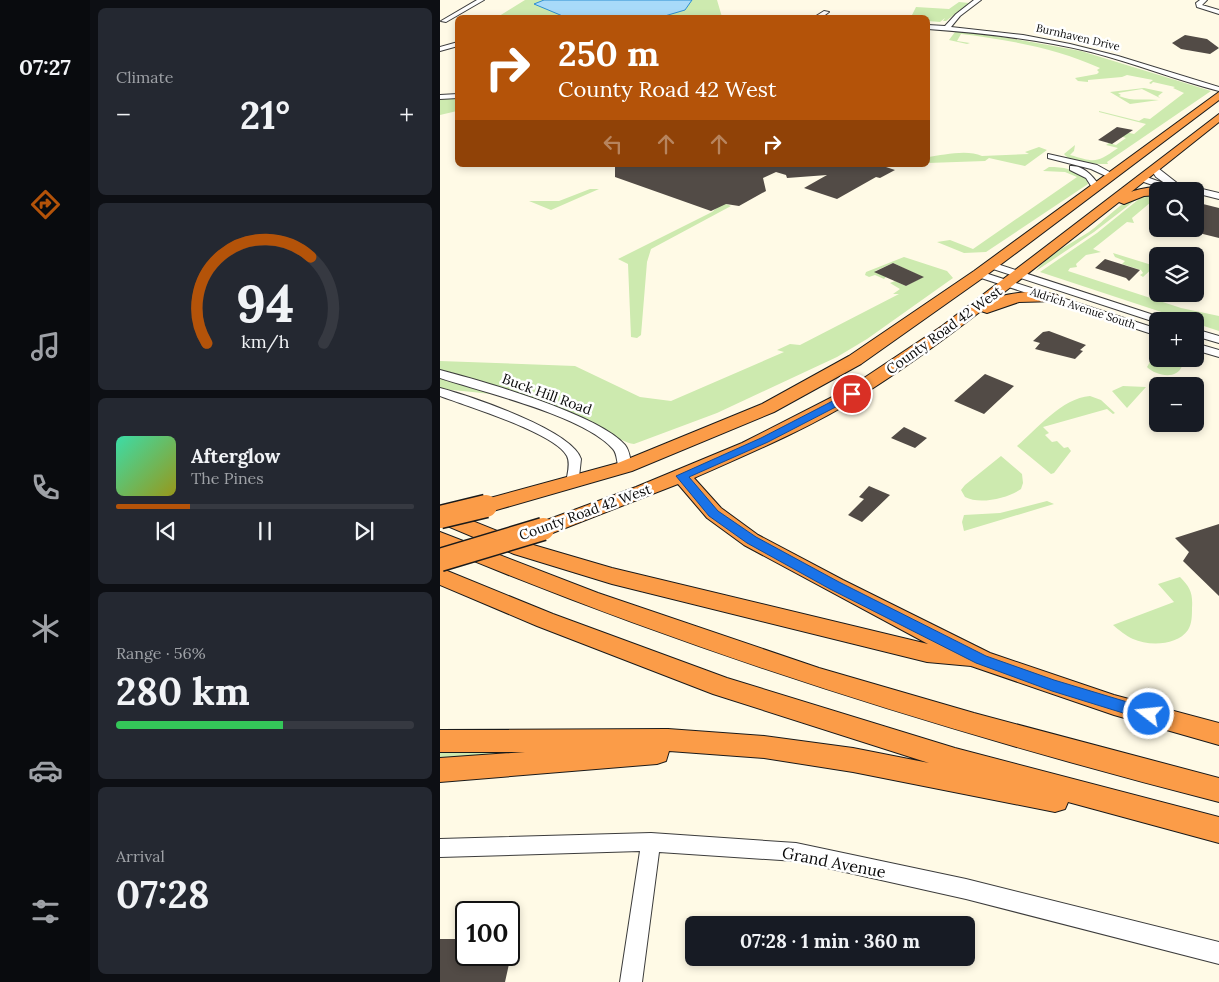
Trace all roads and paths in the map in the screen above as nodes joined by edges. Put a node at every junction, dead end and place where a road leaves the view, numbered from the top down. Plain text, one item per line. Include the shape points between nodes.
1 (481, 0) edge
2 (978, 0) edge
3 (1204, 0) edge
4 (446, 12) dead end
5 (458, 12) junction
6 (1219, 12) edge
7 (444, 21) dead end
8 (930, 23) edge
9 (949, 26) junction
10 (930, 27) edge
11 (455, 45) edge
12 (440, 49) edge
13 (1219, 82) edge
14 (1219, 89) edge
15 (455, 90) edge
16 (440, 92) edge
17 (1219, 95) edge
18 (455, 96) edge
19 (440, 97) edge
20 (1219, 117) edge
21 (1157, 142) junction
22 (1154, 168) junction
23 (1111, 175) junction
24 (1141, 178) junction
25 (1152, 182) edge
26 (1096, 187) junction
27 (1149, 190) edge
28 (1219, 196) edge
29 (1204, 198) edge
30 (1219, 202) edge
31 (1087, 221) junction
32 (985, 269) junction
33 (1013, 279) junction
34 (1052, 298) junction
35 (1149, 317) edge
36 (1149, 330) edge
37 (1204, 335) edge
38 (1219, 340) edge
39 (1204, 349) edge
40 (1219, 354) edge
41 (909, 357) junction
42 (440, 374) edge
43 (440, 392) edge
44 (625, 467) junction
45 (682, 476) junction
46 (573, 482) junction
47 (643, 492) junction
48 (440, 516) edge
49 (440, 539) edge
50 (440, 560) edge
51 (440, 576) edge
52 (981, 660) junction
53 (1219, 734) edge
54 (440, 741) edge
55 (764, 747) junction
56 (440, 770) edge
57 (1219, 790) edge
58 (1219, 831) edge
59 (651, 842) junction
60 (440, 848) edge
61 (1219, 953) edge
62 (630, 982) edge

1 - 5 street
2 - 9 street
3 - 6 street via 1199,6
4 - 5 street
5 - 7 street
8 - 9 street, Burnhaven Drive
9 - 10 street, Burnhaven Drive
9 - 13 street, Burnhaven Drive via 1014,31 1072,41
9 - 14 street, Burnhaven Drive via 1066,45 1117,57
11 - 12 street
15 - 16 street
17 - 21 highway, County Road 42 West
18 - 19 street
20 - 22 highway, County Road 42 West
21 - 23 highway, County Road 42 West
21 - 24 highway via 1135,165 1134,169
22 - 24 highway, County Road 42 West
22 - 28 street via 1168,182
23 - 26 highway, County Road 42 West
23 - 26 street via 1094,167 1049,158 1081,171
23 - 31 highway via 1116,188
24 - 25 street
24 - 31 highway, County Road 42 West
26 - 32 highway, County Road 42 West
27 - 31 highway via 1137,193
29 - 30 street
31 - 33 highway, County Road 42 West
32 - 33 street, Aldrich Avenue South
32 - 44 highway, County Road 42 West via 881,344 820,380 768,408
33 - 34 street, Aldrich Avenue South
33 - 35 street, Aldrich Avenue South
33 - 41 highway, County Road 42 West
34 - 36 street, Aldrich Avenue South
34 - 41 highway via 1019,297 997,302
37 - 38 street
39 - 40 street
41 - 45 highway, County Road 42 West via 796,425
42 - 44 street, Buck Hill Road via 552,411 602,432 621,449
43 - 46 street via 527,424 565,445 574,454 576,463
44 - 46 highway, County Road 42 West
44 - 47 highway
45 - 47 highway, County Road 42 West
45 - 52 highway via 714,513 751,540
46 - 48 highway, County Road 42 West, bridge
47 - 50 highway, County Road 42 West, bridge
48 - 52 highway via 522,549 612,576 927,653
49 - 57 highway via 630,615 746,655 930,712
51 - 58 highway via 722,687 955,760
52 - 53 highway via 1114,705
54 - 55 highway via 668,740
55 - 56 highway
55 - 58 highway via 854,760
59 - 60 street, Grand Avenue
59 - 61 street, Grand Avenue via 796,852 966,889
59 - 62 street

